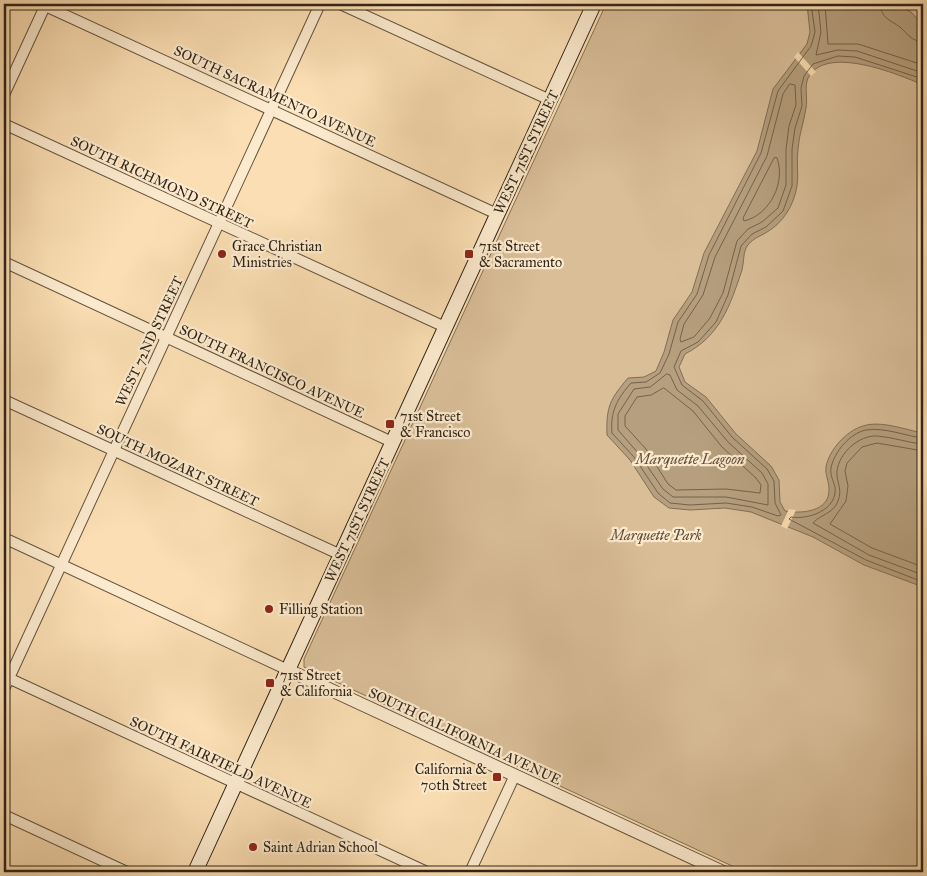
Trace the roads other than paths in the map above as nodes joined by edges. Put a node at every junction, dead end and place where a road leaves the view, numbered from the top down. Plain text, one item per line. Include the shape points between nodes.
1 (44, 4) edge
2 (320, 4) edge
3 (340, 4) edge
4 (594, 4) edge
5 (4, 95) edge
6 (550, 100) junction
7 (271, 109) junction
8 (4, 124) edge
9 (498, 214) junction
10 (219, 223) junction
11 (4, 262) edge
12 (446, 327) junction
13 (166, 337) junction
14 (4, 400) edge
15 (392, 442) junction
16 (114, 450) junction
17 (4, 538) edge
18 (340, 555) junction
19 (61, 565) junction
20 (288, 670) junction
21 (6, 677) edge
22 (4, 689) edge
23 (515, 775) junction
24 (236, 784) junction
25 (4, 815) edge
26 (127, 872) edge
27 (194, 872) edge
28 (427, 872) edge
29 (470, 872) edge
30 (723, 872) edge

1 - 5 street
1 - 7 street, SOUTH SACRAMENTO AVENUE
2 - 7 street, WEST 72ND STREET
3 - 6 street
4 - 6 main road, WEST 71ST STREET
6 - 9 main road, WEST 71ST STREET
7 - 9 street, SOUTH SACRAMENTO AVENUE
7 - 10 street, WEST 72ND STREET
8 - 10 street, SOUTH RICHMOND STREET
9 - 12 main road, WEST 71ST STREET
10 - 12 street, SOUTH RICHMOND STREET
10 - 13 street, WEST 72ND STREET
11 - 13 street, SOUTH FRANCISCO AVENUE
12 - 15 main road, WEST 71ST STREET
13 - 15 street, SOUTH FRANCISCO AVENUE
13 - 16 street, WEST 72ND STREET
14 - 16 street, SOUTH MOZART STREET
15 - 18 main road, WEST 71ST STREET
16 - 18 street, SOUTH MOZART STREET
16 - 19 street, WEST 72ND STREET
17 - 19 street, SOUTH CALIFORNIA AVENUE
18 - 20 main road, WEST 71ST STREET
19 - 20 street, SOUTH CALIFORNIA AVENUE
19 - 21 street, WEST 72ND STREET
20 - 23 street, SOUTH CALIFORNIA AVENUE
20 - 24 main road, WEST 71ST STREET
21 - 22 street, WEST 72ND STREET
21 - 24 street, SOUTH FAIRFIELD AVENUE
23 - 29 street
23 - 30 street, SOUTH CALIFORNIA AVENUE
24 - 27 main road, WEST 71ST STREET
24 - 28 street, SOUTH FAIRFIELD AVENUE
25 - 26 street

